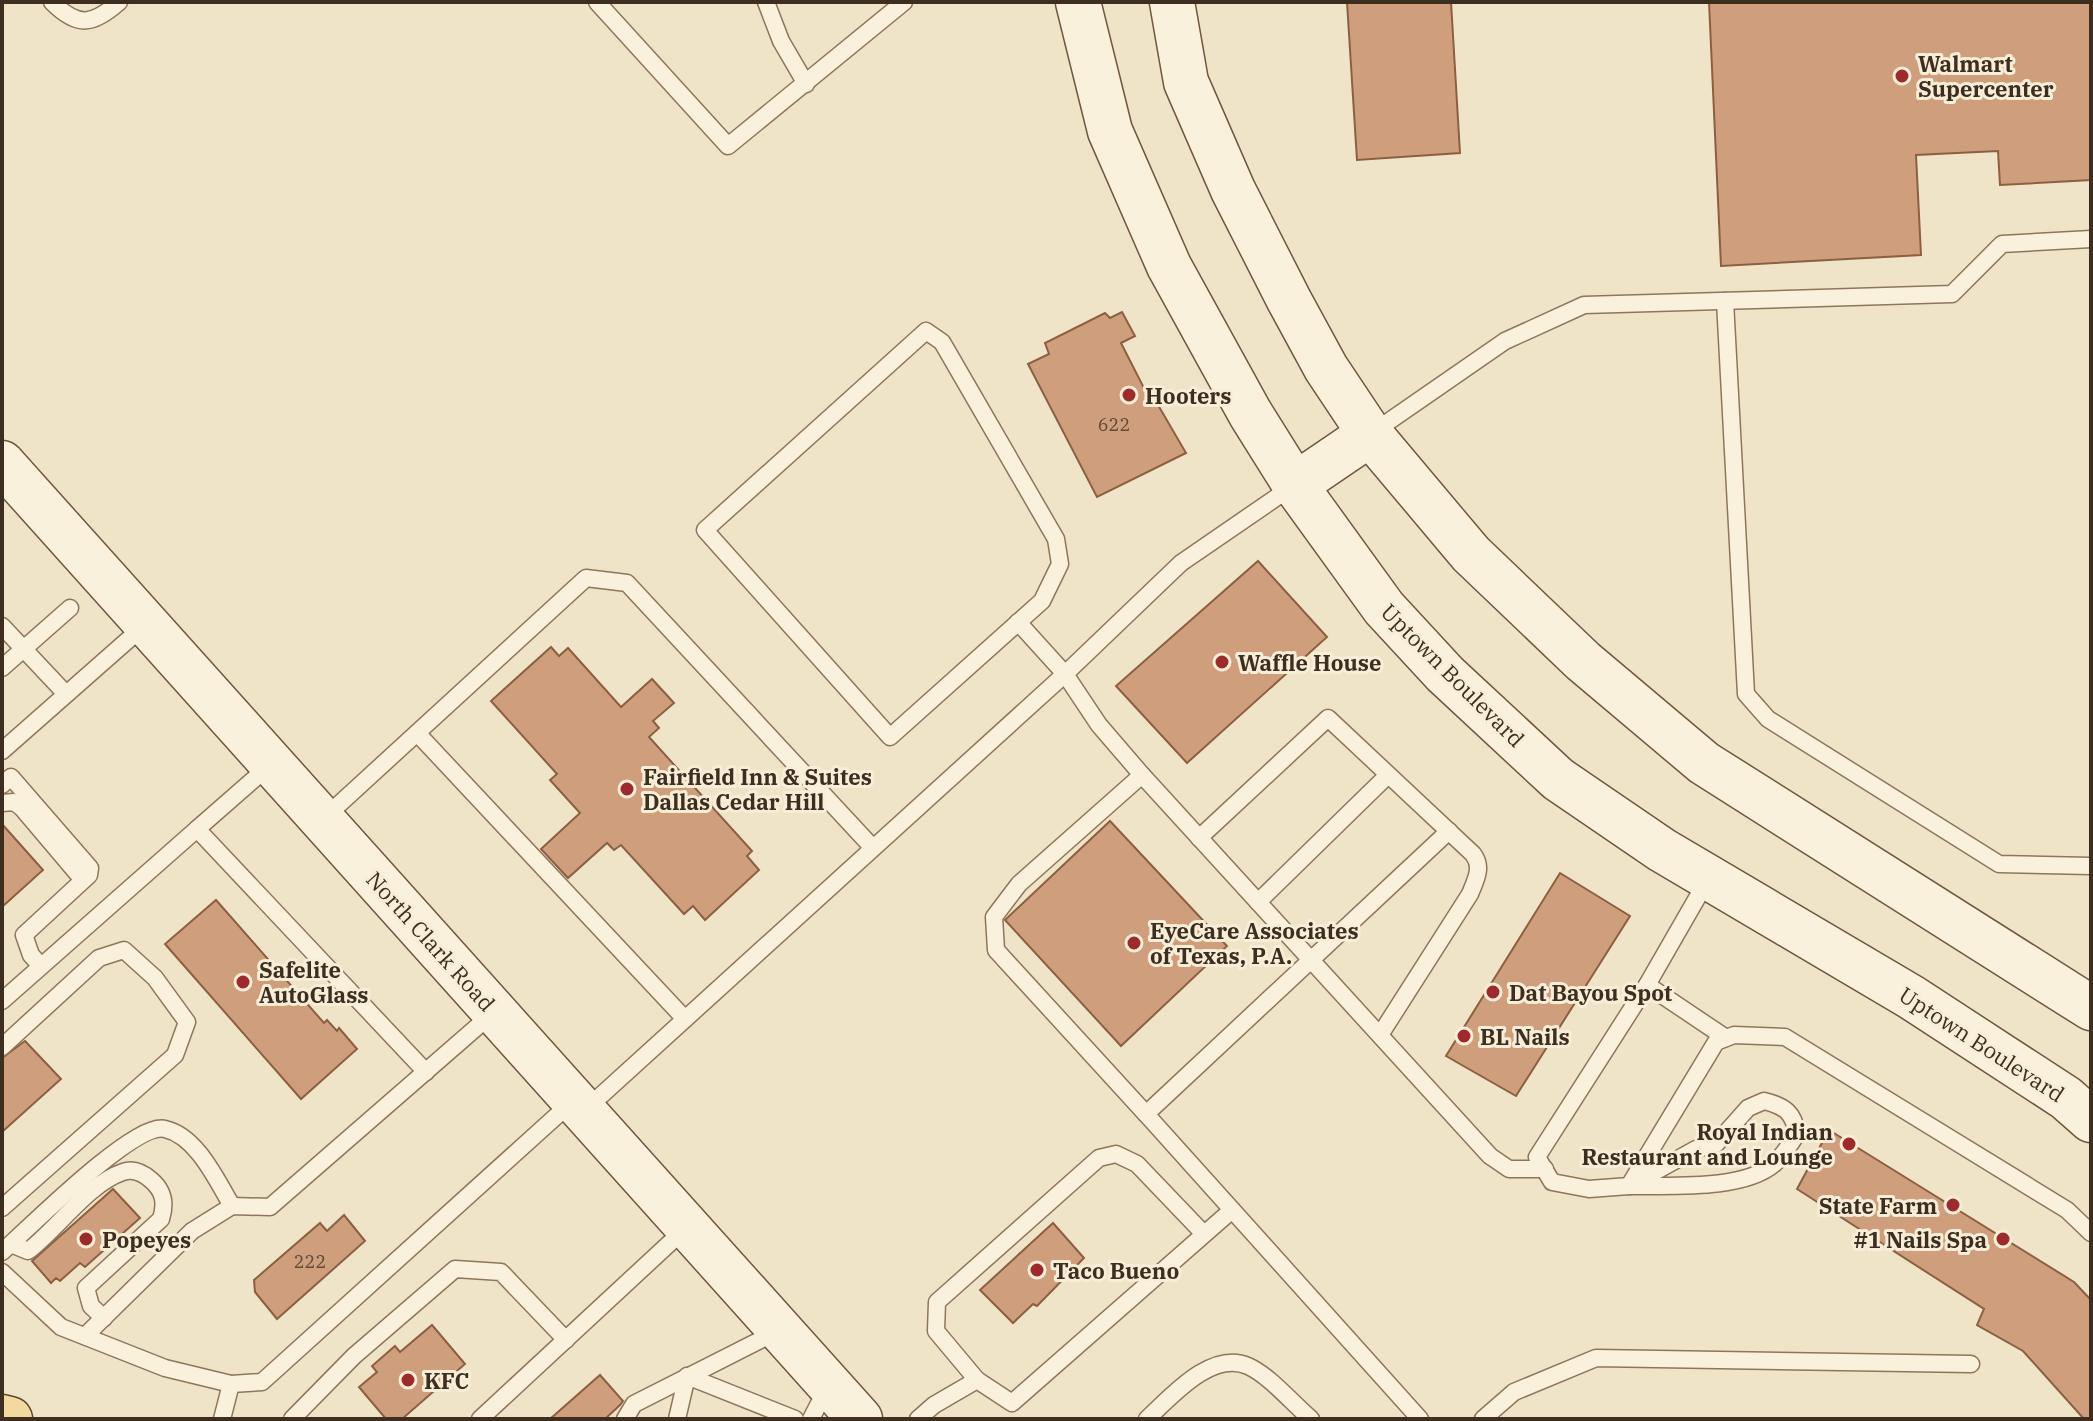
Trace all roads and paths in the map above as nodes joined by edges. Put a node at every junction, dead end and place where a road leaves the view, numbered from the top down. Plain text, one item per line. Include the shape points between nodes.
1 (52, 2) edge
2 (119, 2) edge
3 (597, 2) edge
4 (766, 2) edge
5 (904, 2) edge
6 (1078, 2) edge
7 (1156, 2) edge
8 (1172, 2) edge
9 (1186, 82) junction
10 (806, 84) junction
11 (2091, 239) edge
12 (1725, 301) junction
13 (1370, 434) junction
14 (2, 463) edge
15 (1295, 485) junction
16 (70, 608) dead end
17 (1018, 622) junction
18 (146, 624) junction
19 (2, 626) edge
20 (24, 649) junction
21 (2, 668) edge
22 (1065, 674) junction
23 (66, 694) junction
24 (417, 733) junction
25 (2, 751) edge
26 (272, 764) junction
27 (1142, 775) junction
28 (1388, 775) junction
29 (2, 785) edge
30 (2, 803) edge
31 (322, 820) junction
32 (197, 829) junction
33 (1449, 831) junction
34 (1199, 838) junction
35 (873, 848) junction
36 (2091, 866) edge
37 (1709, 878) junction
38 (83, 880) junction
39 (1258, 902) junction
40 (1311, 959) junction
41 (41, 966) junction
42 (1647, 985) junction
43 (2, 1001) edge
44 (2091, 1008) edge
45 (494, 1012) junction
46 (685, 1019) junction
47 (1380, 1035) junction
48 (1726, 1038) junction
49 (2, 1047) edge
50 (426, 1072) junction
51 (578, 1106) junction
52 (1146, 1114) junction
53 (2091, 1120) edge
54 (1545, 1169) junction
55 (1629, 1186) junction
56 (232, 1206) junction
57 (2, 1208) edge
58 (1232, 1210) junction
59 (687, 1227) junction
60 (2090, 1230) edge
61 (1204, 1234) junction
62 (7, 1248) edge
63 (2, 1272) edge
64 (104, 1318) junction
65 (780, 1330) junction
66 (85, 1336) junction
67 (566, 1340) junction
68 (1971, 1364) dead end
69 (687, 1376) junction
70 (977, 1380) junction
71 (231, 1384) junction
72 (820, 1402) edge
73 (751, 1410) edge
74 (1011, 1411) edge
75 (2, 1417) edge
76 (10, 1419) edge
77 (222, 1419) edge
78 (292, 1419) edge
79 (480, 1419) edge
80 (625, 1419) edge
81 (677, 1419) edge
82 (795, 1419) edge
83 (860, 1419) edge
84 (918, 1419) edge
85 (1147, 1419) edge
86 (1311, 1419) edge
87 (1420, 1419) edge
88 (1483, 1419) edge

1 - 2 lane via 83,22 101,19
3 - 10 lane via 728,146
4 - 10 lane
5 - 10 lane
6 - 15 street, Uptown Boulevard via 1110,131 1169,266
7 - 9 street
8 - 9 street
9 - 13 street via 1289,300
11 - 12 lane via 2002,244 1952,294
12 - 13 lane via 1584,305 1505,341
12 - 36 lane via 1746,694 1768,719 1999,864
13 - 15 street
13 - 44 street via 1471,554 1583,661 1704,763
14 - 18 street, North Clark Road
15 - 22 lane via 1181,563
15 - 37 street, Uptown Boulevard via 1384,608 1445,674 1558,779
16 - 20 lane
17 - 17 lane via 1042,601 1060,564 1056,539 942,342 926,331 705,530 890,737
17 - 22 lane
18 - 23 lane
18 - 26 street, North Clark Road
19 - 20 lane
20 - 21 lane
20 - 23 lane
22 - 27 lane
22 - 35 lane
23 - 25 lane
24 - 31 lane
24 - 35 lane via 586,578 627,583
24 - 46 lane
26 - 31 street, North Clark Road
26 - 32 lane
27 - 34 lane
27 - 52 lane via 1019,884 994,917 996,950
28 - 33 lane
28 - 34 lane via 1328,718
28 - 39 lane
29 - 38 lane via 11,777 85,860 90,868
30 - 38 lane via 22,808
31 - 45 street, North Clark Road
32 - 41 lane
32 - 50 lane
33 - 40 lane
33 - 47 lane via 1479,862 1479,873
34 - 39 lane
35 - 46 lane
37 - 42 lane
37 - 53 street, Uptown Boulevard via 1911,997 2066,1098
38 - 41 lane via 24,935
39 - 40 lane
40 - 47 lane
40 - 52 lane
41 - 43 lane
42 - 48 lane
42 - 54 lane via 1537,1157
45 - 50 lane
45 - 51 street, North Clark Road
46 - 51 lane
47 - 54 lane via 1490,1156 1509,1169
48 - 55 lane via 1716,1042
48 - 60 lane via 1785,1037 2067,1210
49 - 57 lane via 99,958 124,950 155,978 187,1022 175,1055
50 - 56 lane via 270,1207
51 - 59 street, North Clark Road
51 - 71 lane via 262,1382
52 - 58 lane
54 - 55 lane via 1552,1182 1589,1189
55 - 55 lane via 1752,1177 1774,1164 1797,1134 1794,1118 1781,1105 1764,1101 1748,1108 1716,1144 1696,1149
56 - 62 lane via 201,1157 168,1129 154,1128 139,1133
56 - 64 lane via 192,1231
58 - 61 lane
58 - 87 lane
59 - 65 street, North Clark Road
59 - 67 lane
61 - 70 lane via 1137,1164 1116,1154 1099,1158 937,1302 936,1331
61 - 74 lane
62 - 64 lane via 28,1251 103,1182 123,1172 143,1174 155,1184 165,1206 161,1219 86,1288 91,1306
63 - 66 lane via 61,1327
64 - 66 lane
65 - 69 lane
65 - 72 street, North Clark Road
66 - 71 lane via 165,1368
67 - 78 lane via 501,1272 455,1269 354,1356
67 - 79 lane
68 - 88 lane via 1596,1358 1514,1392
69 - 73 lane
69 - 80 lane via 634,1404
69 - 81 lane
70 - 74 lane
70 - 84 lane
71 - 77 lane
72 - 83 street, North Clark Road
73 - 82 lane
75 - 76 main road
85 - 86 lane via 1194,1378 1218,1364 1237,1363 1250,1367

